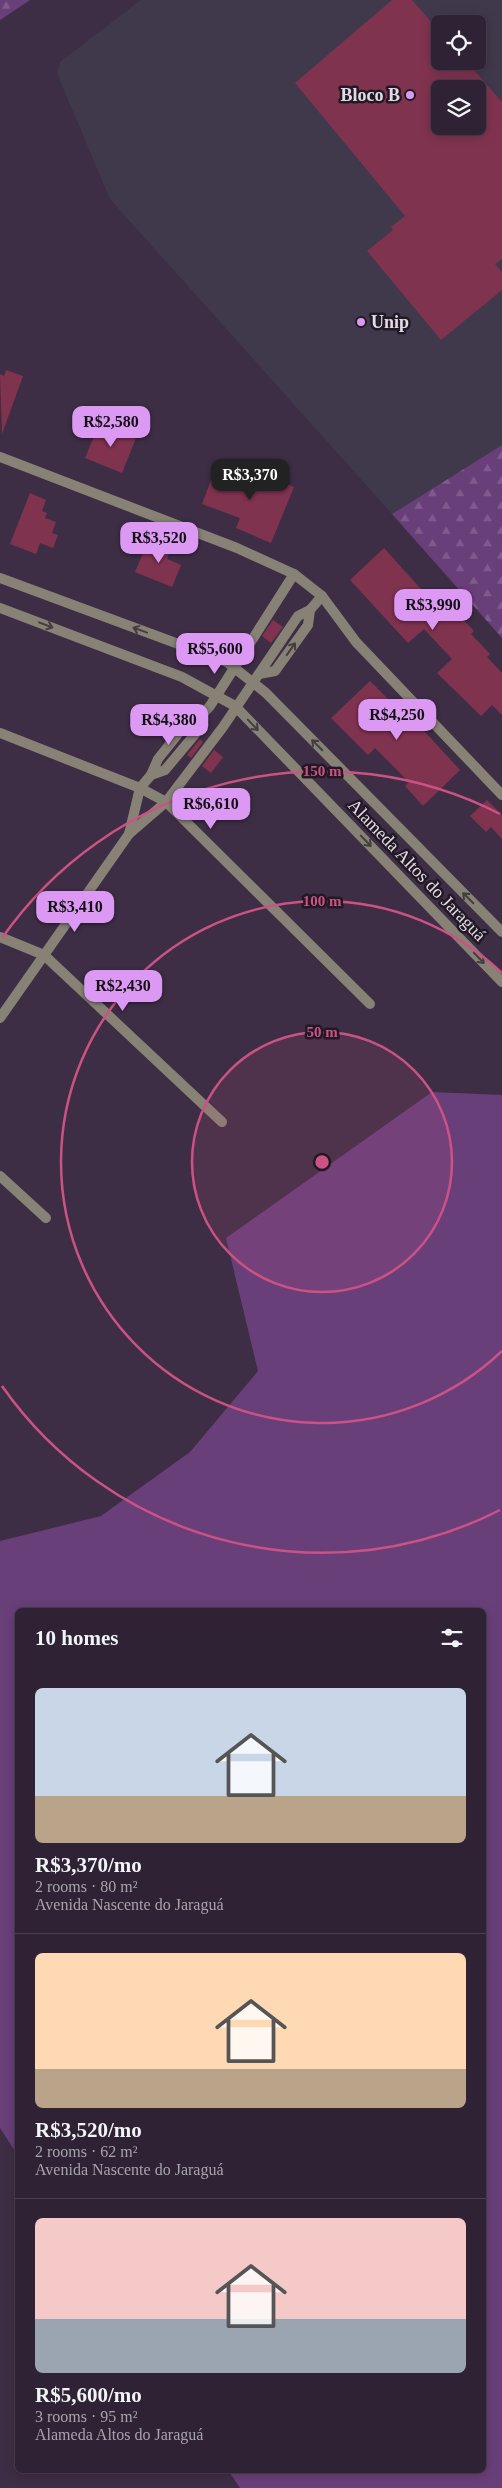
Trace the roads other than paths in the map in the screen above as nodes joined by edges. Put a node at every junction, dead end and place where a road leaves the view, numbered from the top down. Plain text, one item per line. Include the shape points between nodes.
1 (0, 457) edge
2 (294, 574) junction
3 (0, 578) edge
4 (322, 596) junction
5 (0, 608) edge
6 (234, 668) junction
7 (256, 678) junction
8 (217, 696) junction
9 (235, 706) junction
10 (0, 733) edge
11 (140, 788) junction
12 (502, 795) edge
13 (166, 802) junction
14 (129, 834) junction
15 (502, 932) edge
16 (0, 938) edge
17 (44, 955) junction
18 (502, 982) edge
19 (370, 1004) dead end
20 (0, 1018) edge
21 (222, 1122) dead end
22 (0, 1176) edge
23 (46, 1218) dead end

1 - 2 street via 237,548
2 - 4 street
2 - 6 street
6 -> 3 street, Alameda Altos do Jaraguá via 227,662
7 -> 4 street via 275,672 308,625 310,610
4 - 12 street via 356,642
5 -> 8 street, Alameda Altos do Jaraguá via 182,677
6 - 7 street, Alameda Altos do Jaraguá
6 - 8 street
7 - 9 street
15 -> 7 street, Alameda Altos do Jaraguá
8 - 9 street, Alameda Altos do Jaraguá
8 - 11 street via 195,722 186,724
9 - 13 street via 223,727
9 -> 18 street, Alameda Altos do Jaraguá
10 - 11 street
11 - 13 street
11 - 14 street
13 - 14 street
13 - 19 street
14 - 17 street
16 - 17 street
17 - 20 street
17 - 21 street
22 - 23 street

